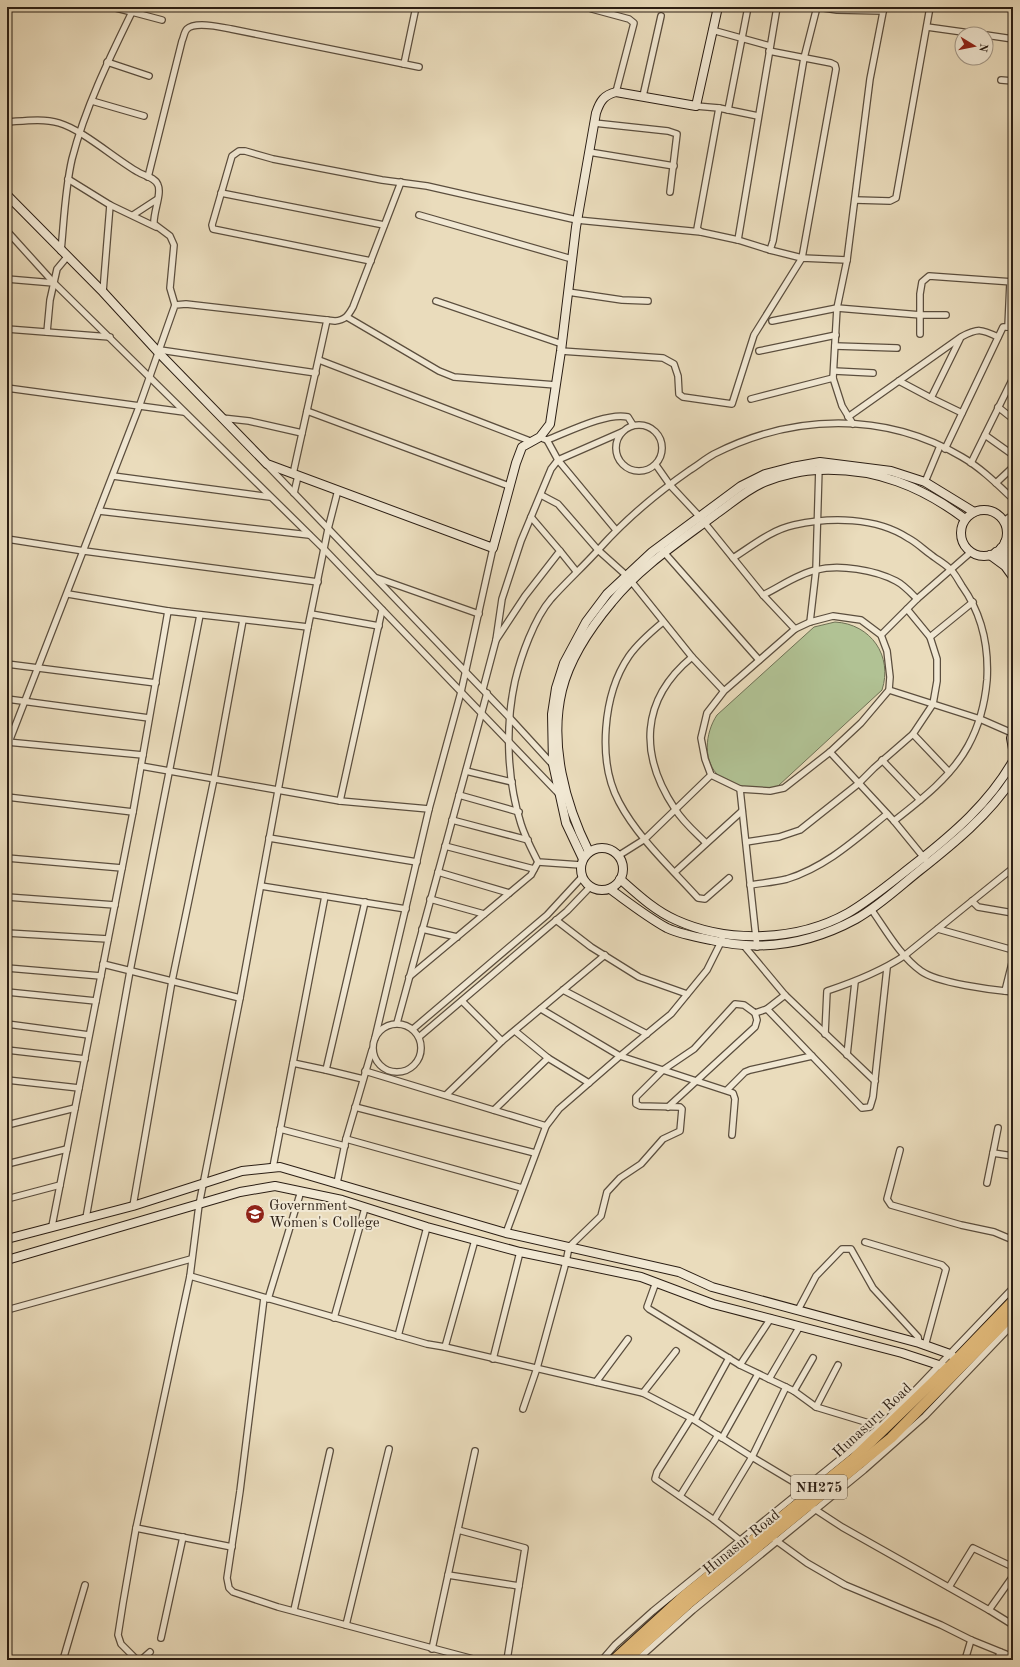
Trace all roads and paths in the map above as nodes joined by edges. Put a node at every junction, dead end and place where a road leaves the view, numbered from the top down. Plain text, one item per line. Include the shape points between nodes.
1 (112, 7) edge
2 (416, 7) edge
3 (707, 7) edge
4 (748, 7) edge
5 (777, 7) edge
6 (817, 7) edge
7 (930, 7) edge
8 (592, 8) dead end
9 (717, 8) edge
10 (884, 9) edge
11 (132, 12) junction
12 (661, 16) dead end
13 (162, 20) dead end
14 (927, 27) junction
15 (712, 30) junction
16 (954, 31) edge
17 (994, 36) edge
18 (741, 39) junction
19 (1013, 39) edge
20 (769, 49) junction
21 (804, 58) junction
22 (107, 62) junction
23 (404, 64) junction
24 (419, 67) dead end
25 (149, 76) dead end
26 (1001, 80) dead end
27 (1013, 81) edge
28 (616, 92) junction
29 (643, 96) junction
30 (92, 101) junction
31 (696, 106) junction
32 (719, 108) junction
33 (728, 110) junction
34 (144, 116) dead end
35 (758, 116) junction
36 (7, 122) edge
37 (594, 123) junction
38 (80, 133) junction
39 (589, 152) junction
40 (674, 166) junction
41 (148, 177) junction
42 (68, 179) junction
43 (401, 182) junction
44 (670, 192) dead end
45 (221, 193) junction
46 (7, 195) edge
47 (156, 200) junction
48 (855, 200) junction
49 (110, 205) junction
50 (134, 215) junction
51 (419, 216) dead end
52 (577, 220) junction
53 (384, 225) junction
54 (156, 227) junction
55 (7, 231) edge
56 (701, 232) junction
57 (738, 240) junction
58 (770, 250) junction
59 (61, 251) junction
60 (67, 257) junction
61 (802, 258) junction
62 (572, 259) junction
63 (847, 260) junction
64 (371, 262) junction
65 (7, 279) edge
66 (1012, 282) edge
67 (54, 283) junction
68 (103, 292) junction
69 (568, 292) junction
70 (436, 301) dead end
71 (648, 301) dead end
72 (175, 305) junction
73 (837, 308) junction
74 (921, 315) junction
75 (946, 315) dead end
76 (347, 317) junction
77 (327, 320) junction
78 (772, 321) dead end
79 (1010, 327) edge
80 (7, 328) edge
81 (47, 332) junction
82 (920, 334) dead end
83 (836, 335) junction
84 (110, 337) junction
85 (961, 337) junction
86 (998, 337) junction
87 (835, 346) junction
88 (562, 348) junction
89 (897, 348) dead end
90 (759, 351) dead end
91 (160, 352) junction
92 (319, 360) junction
93 (834, 371) junction
94 (873, 372) dead end
95 (316, 373) junction
96 (150, 377) junction
97 (833, 378) junction
98 (1013, 379) edge
99 (899, 381) junction
100 (556, 385) junction
101 (7, 388) edge
102 (931, 398) junction
103 (751, 399) dead end
104 (139, 407) junction
105 (998, 407) junction
106 (307, 411) junction
107 (184, 412) junction
108 (962, 413) junction
109 (848, 417) junction
110 (222, 418) junction
111 (1013, 419) edge
112 (853, 424) junction
113 (633, 425) junction
114 (622, 432) junction
115 (302, 433) junction
116 (985, 435) junction
117 (544, 438) junction
118 (530, 441) junction
119 (943, 447) junction
120 (1013, 456) edge
121 (558, 460) junction
122 (971, 463) junction
123 (267, 464) junction
124 (656, 465) junction
125 (820, 466) junction
126 (1013, 467) edge
127 (296, 475) junction
128 (113, 476) junction
129 (924, 482) junction
130 (996, 483) junction
131 (670, 485) junction
132 (509, 486) junction
133 (338, 490) junction
134 (294, 493) junction
135 (541, 495) junction
136 (271, 497) junction
137 (1013, 499) edge
138 (99, 511) junction
139 (974, 512) junction
140 (1013, 515) edge
141 (699, 516) junction
142 (531, 517) junction
143 (965, 519) junction
144 (817, 521) junction
145 (1003, 521) junction
146 (704, 523) junction
147 (328, 529) junction
148 (616, 530) junction
149 (310, 535) junction
150 (7, 539) edge
151 (1013, 546) edge
152 (493, 548) junction
153 (998, 549) junction
154 (325, 550) junction
155 (598, 550) junction
156 (662, 550) junction
157 (84, 551) junction
158 (560, 551) junction
159 (971, 552) junction
160 (1013, 555) edge
161 (733, 558) junction
162 (1013, 565) edge
163 (816, 570) junction
164 (951, 570) junction
165 (576, 572) junction
166 (1013, 577) edge
167 (376, 578) junction
168 (629, 579) junction
169 (318, 582) junction
170 (68, 594) junction
171 (763, 595) junction
172 (917, 599) junction
173 (973, 602) junction
174 (907, 609) junction
175 (382, 610) junction
176 (168, 611) junction
177 (311, 614) junction
178 (479, 614) junction
179 (200, 615) junction
180 (243, 620) junction
181 (664, 622) junction
182 (810, 622) junction
183 (379, 626) junction
184 (308, 628) junction
185 (795, 629) junction
186 (881, 635) junction
187 (930, 637) junction
188 (496, 640) junction
189 (692, 657) junction
190 (759, 660) junction
191 (7, 664) edge
192 (38, 668) junction
193 (465, 671) junction
194 (156, 683) junction
195 (889, 690) junction
196 (485, 691) junction
197 (724, 691) junction
198 (461, 692) junction
199 (7, 700) edge
200 (24, 701) junction
201 (933, 704) junction
202 (482, 713) junction
203 (509, 717) junction
204 (149, 718) junction
205 (980, 719) junction
206 (1013, 732) edge
207 (913, 734) junction
208 (509, 740) junction
209 (7, 744) edge
210 (1013, 749) edge
211 (830, 752) junction
212 (143, 756) junction
213 (882, 760) junction
214 (1013, 761) edge
215 (553, 764) junction
216 (141, 766) junction
217 (466, 771) junction
218 (169, 772) junction
219 (949, 772) junction
220 (711, 775) junction
221 (563, 776) junction
222 (1013, 778) edge
223 (214, 779) junction
224 (512, 782) junction
225 (858, 784) junction
226 (740, 789) junction
227 (278, 791) junction
228 (559, 794) junction
229 (459, 795) junction
230 (7, 797) edge
231 (920, 800) junction
232 (340, 801) junction
233 (569, 804) junction
234 (429, 809) junction
235 (675, 810) junction
236 (742, 811) junction
237 (133, 812) junction
238 (519, 812) junction
239 (887, 814) junction
240 (452, 820) junction
241 (894, 821) junction
242 (269, 838) junction
243 (645, 839) junction
244 (528, 840) junction
245 (746, 842) junction
246 (706, 843) junction
247 (445, 846) junction
248 (589, 852) junction
249 (618, 856) junction
250 (7, 858) edge
251 (926, 860) junction
252 (417, 862) junction
253 (538, 862) junction
254 (582, 862) junction
255 (122, 868) junction
256 (1013, 868) edge
257 (534, 869) junction
258 (438, 872) junction
259 (675, 872) junction
260 (582, 877) junction
261 (729, 878) dead end
262 (620, 880) junction
263 (260, 886) junction
264 (750, 886) junction
265 (590, 887) junction
266 (610, 889) junction
267 (509, 893) junction
268 (325, 896) junction
269 (7, 897) edge
270 (430, 899) junction
271 (972, 901) junction
272 (365, 902) junction
273 (115, 904) junction
274 (406, 909) junction
275 (871, 909) junction
276 (1013, 913) edge
277 (484, 914) junction
278 (556, 920) junction
279 (422, 929) junction
280 (938, 929) junction
281 (7, 933) edge
282 (723, 934) junction
283 (457, 937) junction
284 (756, 937) junction
285 (108, 939) junction
286 (721, 942) junction
287 (745, 946) junction
288 (758, 947) junction
289 (1013, 950) edge
290 (605, 956) junction
291 (904, 956) junction
292 (1013, 959) edge
293 (103, 964) junction
294 (7, 968) edge
295 (887, 968) junction
296 (130, 970) junction
297 (101, 976) junction
298 (408, 978) junction
299 (172, 981) junction
300 (855, 982) junction
301 (564, 990) junction
302 (1005, 991) junction
303 (7, 992) edge
304 (1013, 992) edge
305 (687, 994) junction
306 (785, 995) junction
307 (240, 998) junction
308 (96, 1001) junction
309 (462, 1001) junction
310 (541, 1009) junction
311 (767, 1009) junction
312 (755, 1013) junction
313 (397, 1023) junction
314 (7, 1024) edge
315 (412, 1029) junction
316 (515, 1031) junction
317 (646, 1034) junction
318 (826, 1034) junction
319 (89, 1035) junction
320 (419, 1037) junction
321 (375, 1038) junction
322 (502, 1041) junction
323 (372, 1048) junction
324 (7, 1050) edge
325 (847, 1055) junction
326 (620, 1056) junction
327 (812, 1056) junction
328 (548, 1058) junction
329 (85, 1059) junction
330 (293, 1062) junction
331 (326, 1070) junction
332 (663, 1070) junction
333 (365, 1071) junction
334 (363, 1078) junction
335 (7, 1080) edge
336 (695, 1081) junction
337 (875, 1081) junction
338 (589, 1083) junction
339 (79, 1088) junction
340 (727, 1090) junction
341 (446, 1095) junction
342 (355, 1107) junction
343 (668, 1107) junction
344 (75, 1108) junction
345 (494, 1110) junction
346 (7, 1125) edge
347 (546, 1126) junction
348 (998, 1128) dead end
349 (280, 1129) junction
350 (732, 1135) dead end
351 (346, 1139) junction
352 (345, 1146) junction
353 (67, 1149) junction
354 (900, 1150) dead end
355 (535, 1153) junction
356 (993, 1153) junction
357 (1013, 1156) edge
358 (7, 1164) edge
359 (273, 1167) junction
360 (337, 1183) junction
361 (987, 1183) dead end
362 (60, 1185) junction
363 (203, 1185) junction
364 (522, 1188) junction
365 (301, 1191) junction
366 (7, 1199) edge
367 (199, 1205) junction
368 (133, 1206) junction
369 (365, 1208) junction
370 (86, 1218) junction
371 (52, 1226) junction
372 (427, 1227) junction
373 (506, 1233) junction
374 (7, 1239) edge
375 (475, 1240) junction
376 (1013, 1240) edge
377 (865, 1242) dead end
378 (569, 1247) junction
379 (520, 1252) junction
380 (191, 1259) junction
381 (7, 1260) edge
382 (566, 1262) junction
383 (190, 1276) junction
384 (656, 1282) junction
385 (1013, 1288) edge
386 (266, 1298) junction
387 (1013, 1301) edge
388 (7, 1310) edge
389 (798, 1310) junction
390 (1013, 1314) edge
391 (334, 1318) junction
392 (770, 1318) junction
393 (1013, 1324) edge
394 (800, 1326) junction
395 (398, 1336) junction
396 (628, 1339) dead end
397 (922, 1344) junction
398 (445, 1347) junction
399 (676, 1351) dead end
400 (729, 1358) junction
401 (813, 1358) dead end
402 (493, 1359) junction
403 (957, 1359) junction
404 (740, 1365) junction
405 (838, 1365) dead end
406 (537, 1368) junction
407 (948, 1369) junction
408 (758, 1374) junction
409 (769, 1379) junction
410 (596, 1382) junction
411 (786, 1387) junction
412 (794, 1391) junction
413 (643, 1393) junction
414 (816, 1407) junction
415 (522, 1409) dead end
416 (693, 1419) junction
417 (883, 1428) junction
418 (720, 1437) junction
419 (389, 1449) dead end
420 (330, 1451) dead end
421 (475, 1451) dead end
422 (752, 1457) junction
423 (808, 1491) junction
424 (680, 1496) junction
425 (810, 1505) junction
426 (714, 1520) junction
427 (136, 1528) junction
428 (458, 1530) junction
429 (183, 1537) junction
430 (773, 1539) junction
431 (743, 1543) junction
432 (232, 1547) junction
433 (1013, 1567) edge
434 (448, 1575) junction
435 (1013, 1576) edge
436 (85, 1585) dead end
437 (518, 1586) junction
438 (949, 1587) junction
439 (294, 1610) junction
440 (989, 1610) junction
441 (346, 1625) junction
442 (1013, 1625) edge
443 (161, 1638) dead end
444 (971, 1640) junction
445 (432, 1649) junction
446 (150, 1652) dead end
447 (1000, 1652) junction
448 (1013, 1657) edge
449 (63, 1660) edge
450 (137, 1660) edge
451 (141, 1660) edge
452 (477, 1660) edge
453 (506, 1660) edge
454 (602, 1660) edge
455 (614, 1660) edge
456 (626, 1660) edge
457 (637, 1660) edge
458 (965, 1660) edge
459 (998, 1660) edge

1 - 11 street
2 - 23 street
3 - 9 street
4 - 18 street
5 - 20 street
6 - 10 street via 837,10
6 - 21 street
7 - 14 street
8 - 28 street via 629,19 634,23
9 - 15 street
10 - 48 street via 870,79
11 - 13 street
11 - 22 street
12 - 29 street
14 - 16 street
14 - 48 street via 896,198 890,201
15 - 18 street
15 - 31 street
17 - 19 street
18 - 20 street
18 - 33 street
20 - 21 street
20 - 35 street
21 - 58 street
21 - 61 street via 831,63 836,69
22 - 25 street
22 - 30 street
23 - 24 street
23 - 41 street via 231,29 192,26 186,31 182,41
26 - 27 street
28 - 29 street
28 - 37 street via 607,94 600,101
29 - 31 street
30 - 34 street
30 - 38 street
31 - 32 street
32 - 33 street
32 - 56 street via 698,229
33 - 35 street
35 - 57 street
36 - 38 street via 49,121 66,125
37 - 39 street
37 - 40 street via 677,134
38 - 41 street
38 - 42 street
39 - 40 street
39 - 52 street
40 - 44 street
41 - 47 street via 158,185
42 - 49 street
42 - 59 street
43 - 45 street via 240,151 232,156
43 - 52 street
43 - 53 street
45 - 53 street
45 - 64 street via 212,225 215,230
46 - 59 street
47 - 50 street
47 - 54 street
48 - 63 street
49 - 50 street
49 - 68 street
50 - 54 street
51 - 62 street
52 - 56 street
52 - 62 street
53 - 64 street
54 - 72 street via 170,236 174,244 170,288
55 - 67 street
56 - 57 street
57 - 58 street
58 - 61 street
59 - 60 street
60 - 67 street via 58,266
60 - 68 street
61 - 63 street
61 - 88 street via 754,336 732,404 683,397 679,394 674,364 663,358
62 - 69 street
63 - 73 street
64 - 76 street
65 - 67 street
66 - 74 street via 929,276 922,282
66 - 79 street
67 - 81 street
67 - 84 street
68 - 91 street
69 - 71 street
69 - 88 street
70 - 88 street
72 - 77 street via 186,304
72 - 91 street
73 - 74 street
73 - 78 street
73 - 83 street
74 - 75 street
74 - 82 street
76 - 77 street via 342,320
76 - 100 street via 439,371 454,377
77 - 92 street
79 - 86 street via 1002,327
80 - 81 street
81 - 84 street
83 - 87 street
83 - 90 street
84 - 96 street
85 - 86 street via 973,330 983,330
85 - 99 street
85 - 102 street
86 - 108 street
87 - 89 street
87 - 93 street
88 - 100 street
91 - 95 street
91 - 96 street
91 - 110 street
92 - 95 street
92 - 118 street
93 - 94 street
93 - 97 street
95 - 106 street
96 - 104 street
96 - 107 street
97 - 103 street
97 - 109 street
98 - 105 street
99 - 102 street
99 - 109 street
100 - 117 street via 550,424
101 - 104 street
102 - 108 street
104 - 107 street
104 - 128 street
105 - 111 street
105 - 116 street
106 - 115 street
106 - 132 street
107 - 136 street
108 - 119 street
109 - 112 street
110 - 115 street via 249,421
110 - 123 street
112 - 119 street via 890,428
112 - 131 street via 809,424 774,430 711,456
113 - 114 street
113 - 117 street via 628,417 620,415
113 - 124 street via 653,428 660,436 663,446
114 - 121 street
114 - 124 street via 616,442 616,455 623,465 633,471 646,471
115 - 127 street
116 - 120 street
116 - 122 street
117 - 118 street
117 - 121 street
118 - 132 street via 522,447
119 - 122 street
119 - 129 street
121 - 135 street via 551,469
121 - 148 street
122 - 130 street
123 - 127 street
123 - 134 street
124 - 131 street
125 - 129 street via 891,471
125 - 141 street via 792,467 765,474 741,486
125 - 143 street via 889,478 922,490
125 - 144 street
125 - 146 street via 767,481 746,492
126 - 130 street
127 - 133 street
127 - 134 street
128 - 136 street
128 - 138 street
129 - 139 street
130 - 137 street
131 - 141 street
131 - 148 street
132 - 152 street
133 - 147 street
133 - 152 street
134 - 147 street
135 - 142 street
135 - 155 street via 558,504
136 - 149 street
138 - 149 street
138 - 157 street
139 - 143 street
139 - 145 street via 987,510
140 - 145 street
141 - 146 street
141 - 156 street
142 - 158 street
142 - 188 street via 502,599
143 - 159 street via 961,533 966,547
144 - 161 street via 772,532
144 - 163 street
144 - 164 street via 852,520 885,528 908,537
145 - 153 street via 1006,528
146 - 156 street
146 - 161 street
147 - 154 street
147 - 167 street
148 - 155 street
149 - 154 street
150 - 157 street
151 - 153 street
152 - 178 street
153 - 159 street via 984,556
153 - 160 street
153 - 162 street
153 - 166 street
154 - 169 street
154 - 175 street
155 - 165 street
155 - 168 street
156 - 168 street
156 - 190 street
157 - 169 street
157 - 170 street
158 - 165 street
158 - 188 street via 525,596
159 - 164 street
161 - 171 street
163 - 171 street
163 - 172 street via 872,571 898,582
163 - 182 street
164 - 172 street
164 - 173 street
165 - 203 street via 550,601 529,638 515,680
167 - 178 street
167 - 193 street
168 - 181 street
168 - 215 street via 607,594 586,622 564,663 556,688 552,714
168 - 221 street via 581,645 562,690 558,742
169 - 177 street
170 - 176 street
170 - 192 street
171 - 185 street
172 - 174 street
173 - 187 street
173 - 205 street via 984,630 988,663 986,693
174 - 186 street
174 - 187 street
175 - 183 street
175 - 198 street
176 - 179 street
176 - 194 street
177 - 183 street
177 - 184 street
178 - 193 street
179 - 180 street
179 - 218 street
180 - 184 street
180 - 223 street
181 - 189 street
181 - 243 street via 644,638 629,657 610,699 606,723 610,777 618,801
182 - 185 street
182 - 186 street via 833,616 861,620
183 - 232 street
184 - 227 street
185 - 190 street
186 - 195 street via 887,651
187 - 201 street via 937,659
188 - 196 street
189 - 197 street
189 - 235 street via 677,669 660,693 651,719 650,749 659,778
190 - 197 street
191 - 192 street
192 - 194 street
192 - 200 street
193 - 196 street
193 - 198 street
194 - 204 street
195 - 201 street
195 - 211 street
196 - 202 street
196 - 203 street
197 - 220 street via 707,713 701,738
198 - 202 street
198 - 234 street
199 - 200 street
200 - 204 street
200 - 209 street
201 - 205 street
201 - 207 street
202 - 208 street
202 - 217 street
203 - 208 street
203 - 215 street
204 - 212 street
205 - 206 street
205 - 219 street via 968,746
206 - 210 street
207 - 213 street
207 - 219 street
208 - 224 street
208 - 228 street
209 - 212 street
211 - 225 street
211 - 226 street via 784,788 770,791
212 - 216 street
213 - 225 street
213 - 231 street
214 - 251 street via 1002,780 972,815
215 - 221 street
215 - 228 street
216 - 218 street
216 - 237 street
217 - 224 street
217 - 229 street
218 - 223 street
218 - 296 street
219 - 231 street
220 - 226 street
220 - 235 street
221 - 233 street
222 - 251 street via 985,814
223 - 227 street
223 - 299 street
224 - 238 street
225 - 239 street
225 - 245 street via 800,830
226 - 236 street
227 - 232 street
227 - 242 street
228 - 233 street
228 - 254 street via 566,823
229 - 238 street
229 - 240 street
230 - 237 street
231 - 241 street
232 - 234 street
233 - 248 street
234 - 252 street
235 - 243 street
235 - 246 street
236 - 245 street
236 - 246 street
237 - 255 street
238 - 244 street
239 - 241 street
239 - 264 street via 835,856 788,878
240 - 244 street
240 - 247 street
241 - 251 street
242 - 252 street
242 - 263 street
243 - 249 street
243 - 259 street
244 - 253 street
245 - 264 street
246 - 259 street
247 - 257 street
247 - 258 street
248 - 249 street via 608,848
248 - 254 street
249 - 262 street via 623,867
250 - 255 street
251 - 275 street
251 - 284 street via 848,913 823,925 801,932
252 - 274 street
253 - 254 street
253 - 257 street
254 - 260 street
255 - 273 street
256 - 271 street
257 - 267 street
258 - 267 street
258 - 270 street
259 - 261 street via 698,898 705,899
260 - 265 street
260 - 315 street via 547,915
262 - 266 street
262 - 282 street via 647,903 675,920
263 - 268 street
263 - 307 street
264 - 284 street
265 - 266 street via 596,890
265 - 278 street
266 - 286 street via 668,928
267 - 277 street
268 - 272 street
268 - 330 street
269 - 273 street
270 - 277 street
270 - 279 street
271 - 276 street via 978,906
271 - 280 street
272 - 274 street
272 - 331 street
273 - 285 street
274 - 321 street
275 - 288 street via 856,919 800,941
275 - 291 street
277 - 283 street
278 - 290 street
278 - 309 street
279 - 283 street
279 - 298 street
280 - 289 street
280 - 291 street
281 - 285 street
282 - 284 street
282 - 286 street
283 - 298 street
284 - 288 street
285 - 293 street
286 - 287 street
286 - 305 street via 707,970
287 - 288 street
287 - 306 street
290 - 301 street
290 - 305 street via 639,977
291 - 295 street
291 - 302 street via 922,972 937,978
292 - 302 street
293 - 296 street
293 - 297 street
294 - 297 street
295 - 300 street
295 - 337 street
296 - 299 street
296 - 370 street
297 - 308 street
298 - 313 street
299 - 307 street
299 - 368 street
300 - 318 street via 827,991
300 - 325 street
301 - 310 street
301 - 317 street
302 - 304 street
303 - 308 street
305 - 317 street via 671,1014
306 - 311 street
306 - 318 street
307 - 363 street
308 - 319 street
309 - 320 street
309 - 322 street
310 - 316 street
310 - 326 street
311 - 312 street
311 - 327 street
312 - 332 street via 735,1004 694,1049
312 - 336 street via 755,1027
313 - 315 street
313 - 321 street via 380,1030
314 - 319 street
315 - 320 street
316 - 322 street
316 - 328 street
317 - 326 street
318 - 325 street
319 - 329 street
320 - 323 street via 420,1056 407,1070 398,1072 384,1068 374,1057
321 - 323 street
322 - 341 street
323 - 333 street
324 - 329 street
325 - 337 street
326 - 332 street
326 - 338 street
327 - 337 street via 862,1108 870,1107
327 - 340 street via 750,1070
328 - 338 street
328 - 345 street
329 - 339 street
330 - 331 street
330 - 349 street
331 - 334 street
332 - 336 street
332 - 343 street via 635,1101 640,1106
333 - 334 street
333 - 341 street
334 - 342 street
335 - 339 street
336 - 340 street
336 - 343 street
338 - 347 street via 559,1109
339 - 344 street
340 - 350 street via 733,1093 735,1099
341 - 345 street
342 - 351 street
342 - 355 street
343 - 378 street via 680,1107 682,1110 680,1131 663,1139 641,1164 620,1178 607,1192 601,1216
344 - 346 street
344 - 353 street
345 - 347 street
347 - 355 street
348 - 356 street
349 - 352 street
349 - 359 street
351 - 352 street
351 - 364 street
352 - 360 street
353 - 358 street
353 - 362 street
354 - 376 street via 888,1199 891,1205 994,1232
355 - 364 street
356 - 357 street
356 - 361 street
359 - 360 street via 290,1169
359 - 363 street via 242,1171
360 - 373 street
362 - 366 street
362 - 371 street
363 - 367 street
363 - 368 street
364 - 373 street
365 - 367 street via 275,1186 240,1192
365 - 369 street
365 - 386 street
367 - 380 street
367 - 381 street
368 - 370 street
369 - 372 street
369 - 391 street
370 - 371 street
371 - 374 street
372 - 375 street
372 - 395 street
373 - 378 street
375 - 379 street
375 - 398 street
377 - 397 street via 942,1265 946,1269
378 - 382 street
378 - 389 street via 679,1272 712,1287
379 - 382 street
379 - 402 street
380 - 383 street
380 - 388 street
382 - 384 street
382 - 406 street
383 - 386 street
383 - 427 street
384 - 392 street via 713,1304
384 - 400 street via 648,1309
385 - 403 street
386 - 391 street
386 - 432 street
387 - 403 highway, NH275
389 - 397 street
389 - 397 street via 816,1276 842,1249 850,1249 873,1288
390 - 403 highway, Hunasur Road / NH275
391 - 395 street
392 - 394 street
392 - 404 street
393 - 425 street via 925,1416 864,1470
394 - 407 street
394 - 409 street
395 - 398 street
396 - 410 street
397 - 403 street
398 - 402 street
399 - 413 street
400 - 404 street
400 - 416 street
401 - 412 street
402 - 406 street
403 - 407 highway, Hunasur Road / NH275
403 - 407 street
404 - 408 street
405 - 414 street
406 - 410 street
406 - 415 street
407 - 417 highway, Hunasuru Road / NH275
407 - 425 highway, Hunasur Road / NH275 via 891,1438
408 - 409 street
408 - 418 street
409 - 411 street
410 - 413 street
411 - 412 street
411 - 422 street
412 - 414 street
413 - 416 street
414 - 417 street
416 - 418 street
416 - 424 street via 655,1476 655,1479
417 - 423 highway, Hunasuru Road / NH275
418 - 422 street
418 - 424 street
419 - 441 street
420 - 439 street
421 - 428 street
422 - 423 street
422 - 426 street
423 - 425 highway, Hunasuru Road / NH275
423 - 431 street
424 - 426 street
425 - 430 highway, Hunasur Road / NH275
425 - 431 highway, Hunasuru Road / NH275
425 - 438 street
426 - 431 street
427 - 429 street
427 - 450 street via 118,1635 121,1644
428 - 434 street
428 - 437 street via 525,1548
429 - 432 street
429 - 443 street
430 - 444 street via 845,1585 942,1624
430 - 456 highway, Hunasur Road / NH275 via 689,1603
430 - 457 street
431 - 454 street via 654,1611 615,1645
431 - 455 highway, Hunasuru Road / NH275
432 - 439 street via 227,1582 229,1588 233,1592
433 - 438 street via 973,1548
434 - 437 street
434 - 445 street
435 - 440 street
436 - 449 street
437 - 453 street
438 - 440 street
439 - 441 street
440 - 442 street
441 - 445 street
444 - 447 street
444 - 458 street
445 - 452 street
446 - 451 street
447 - 448 street
447 - 459 street

